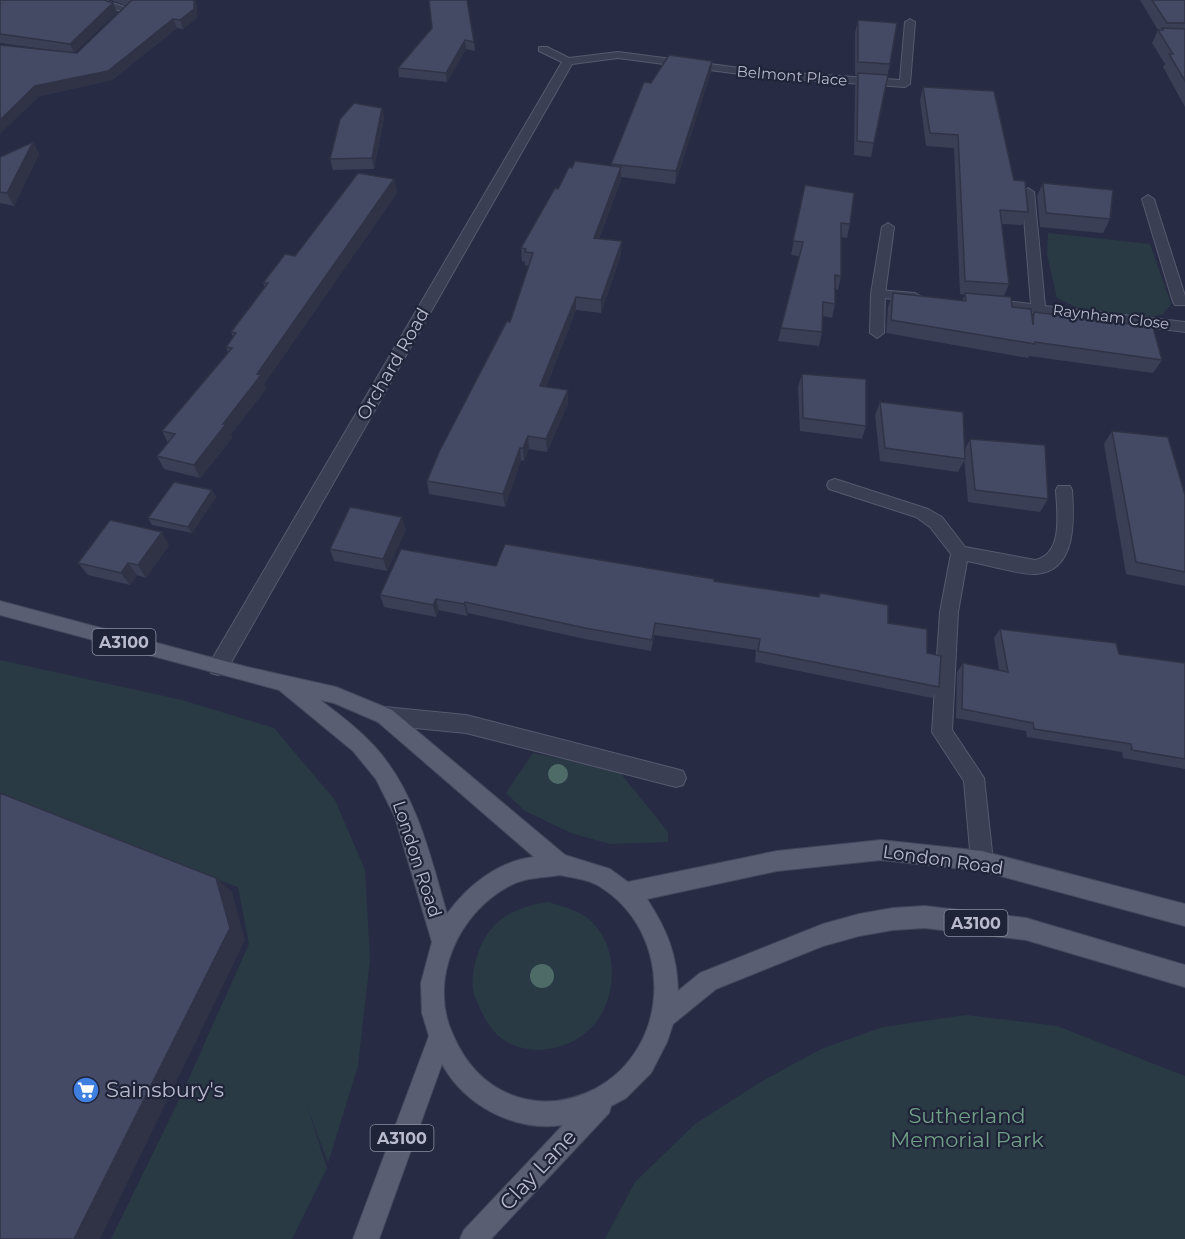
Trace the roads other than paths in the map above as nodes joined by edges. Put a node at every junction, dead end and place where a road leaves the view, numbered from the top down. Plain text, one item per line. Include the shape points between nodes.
1 (94, 0) edge
2 (910, 22) dead end
3 (111, 26) edge
4 (543, 49) dead end
5 (567, 61) junction
6 (1028, 192) edge
7 (1148, 199) dead end
8 (888, 227) dead end
9 (878, 294) junction
10 (924, 298) edge
11 (969, 302) edge
12 (1182, 302) edge
13 (1038, 307) junction
14 (1185, 321) edge
15 (1185, 327) edge
16 (877, 333) dead end
17 (835, 485) dead end
18 (1064, 490) dead end
19 (960, 553) junction
20 (0, 608) edge
21 (218, 667) junction
22 (280, 683) junction
23 (385, 716) junction
24 (676, 778) dead end
25 (982, 861) junction
26 (560, 866) junction
27 (627, 893) junction
28 (1185, 915) edge
29 (443, 941) junction
30 (1185, 976) edge
31 (666, 1015) junction
32 (440, 1037) junction
33 (603, 1101) junction
34 (366, 1239) edge
35 (473, 1239) edge

1 - 3 street via 128,10
2 - 5 street, Belmont Place via 904,84 763,74 618,55
4 - 5 street
5 - 21 street, Orchard Road
6 - 13 street, Raynham Close
7 - 12 street, Raynham Close
8 - 9 street
9 - 10 street
9 - 16 street
11 - 13 street, Raynham Close
12 - 14 street, Raynham Close
13 - 15 street, Raynham Close
17 - 19 street via 922,513 936,522
18 - 19 street via 1066,530 1048,564 1035,567
19 - 25 street via 949,612 942,732 974,777
20 - 21 main road, London Road / A3100
21 - 22 main road, London Road / A3100
22 - 23 main road, London Road via 336,695
22 - 29 main road, London Road via 328,716 370,754 395,791
23 - 24 street, London Road via 466,724
23 - 26 main road, London Road
25 - 27 main road, London Road via 881,850 777,861
25 - 28 main road, London Road
26 - 27 main road, London Road via 599,876
26 - 29 main road, London Road via 525,869 492,883 464,908
27 - 31 main road, London Road via 648,917 662,947 668,980
29 - 32 main road, London Road via 434,972 433,1005
30 - 31 main road, A3100 via 1026,929 925,917 893,919 823,935 766,956 708,981
31 - 33 main road, London Road via 653,1049 632,1079
32 - 33 main road, London Road via 459,1072 489,1098 525,1113 566,1114
32 - 34 main road, A3100
33 - 35 main road, Clay Lane

